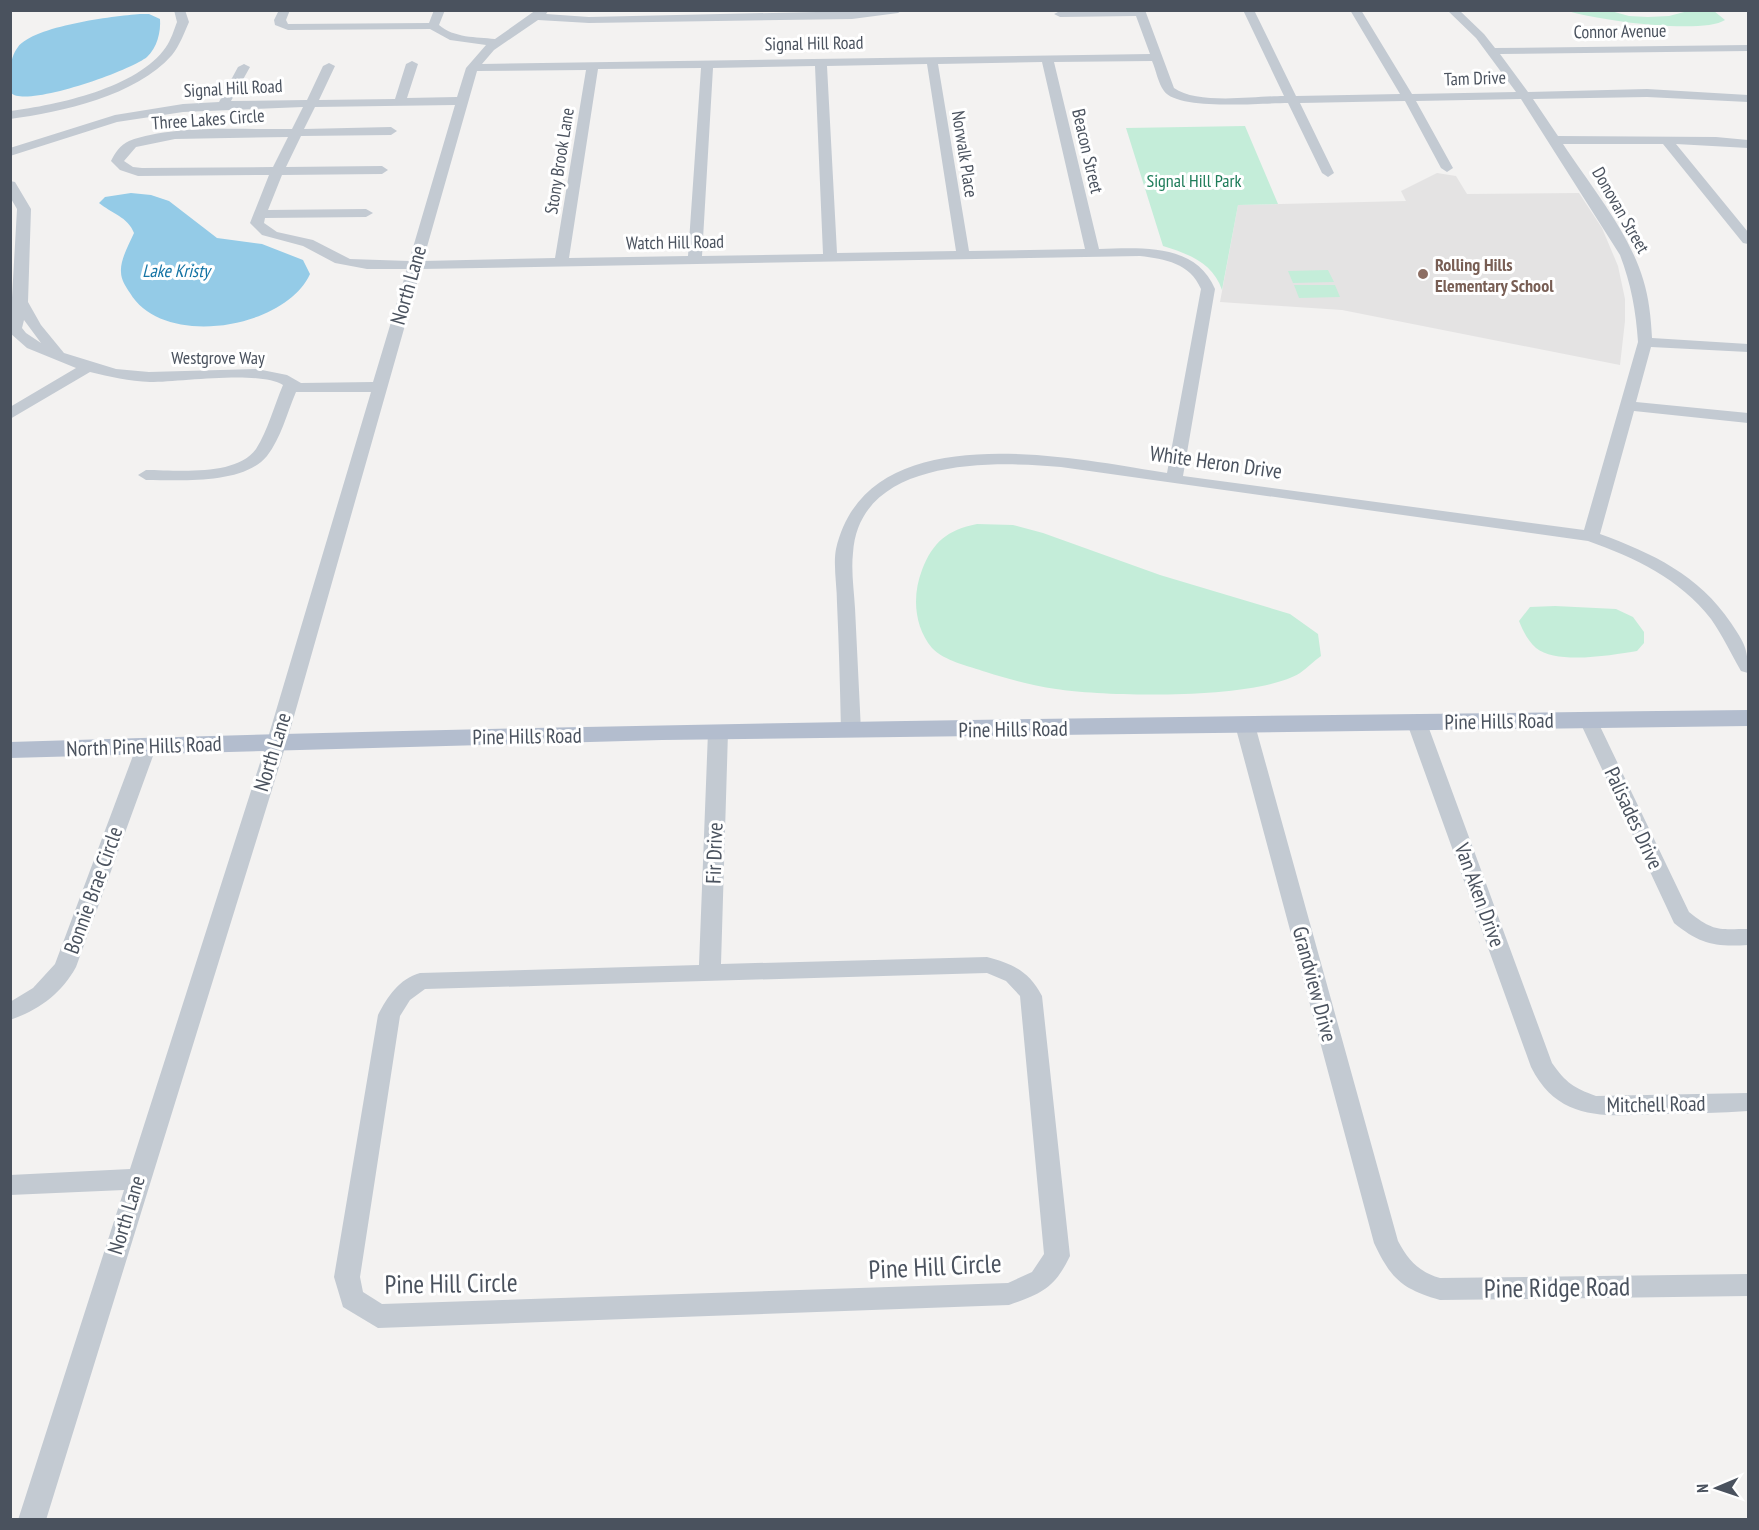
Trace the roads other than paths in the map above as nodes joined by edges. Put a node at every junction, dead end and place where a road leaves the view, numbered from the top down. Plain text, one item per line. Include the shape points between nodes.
1 (179, 10) edge
2 (285, 10) edge
3 (440, 10) edge
4 (898, 10) edge
5 (1248, 10) edge
6 (1355, 10) edge
7 (1452, 10) edge
8 (1139, 12) edge
9 (539, 13) edge
10 (707, 14) edge
11 (1060, 14) dead end
12 (433, 26) junction
13 (496, 43) junction
14 (1749, 48) edge
15 (1492, 51) junction
16 (1156, 57) junction
17 (1047, 58) junction
18 (932, 60) junction
19 (821, 61) junction
20 (707, 63) junction
21 (412, 64) dead end
22 (593, 65) junction
23 (329, 66) dead end
24 (244, 67) dead end
25 (472, 68) junction
26 (1524, 94) junction
27 (1409, 98) junction
28 (1749, 98) edge
29 (462, 100) junction
30 (1291, 100) junction
31 (400, 102) junction
32 (312, 103) junction
33 (223, 105) junction
34 (10, 115) edge
35 (60, 121) junction
36 (44, 125) junction
37 (391, 131) dead end
38 (296, 132) junction
39 (1555, 140) junction
40 (1666, 140) junction
41 (1749, 144) edge
42 (10, 152) edge
43 (1447, 168) dead end
44 (279, 170) junction
45 (382, 170) dead end
46 (1328, 173) dead end
47 (10, 185) edge
48 (366, 213) dead end
49 (260, 214) junction
50 (1749, 240) edge
51 (1093, 252) junction
52 (963, 255) junction
53 (830, 256) junction
54 (695, 260) junction
55 (561, 262) junction
56 (414, 266) junction
57 (16, 303) edge
58 (1645, 342) junction
59 (1749, 348) edge
60 (88, 367) junction
61 (291, 385) junction
62 (378, 387) junction
63 (1628, 406) junction
64 (10, 414) edge
65 (1749, 418) edge
66 (146, 475) dead end
67 (1174, 479) junction
68 (1591, 536) junction
69 (1749, 667) edge
70 (1749, 718) edge
71 (1588, 720) junction
72 (1417, 723) junction
73 (1245, 725) junction
74 (851, 731) junction
75 (718, 732) junction
76 (277, 741) junction
77 (147, 745) junction
78 (10, 750) edge
79 (1749, 937) edge
80 (710, 974) junction
81 (10, 1011) edge
82 (1542, 1067) joint
83 (1749, 1102) edge
84 (137, 1179) junction
85 (10, 1185) edge
86 (1386, 1243) joint
87 (1749, 1285) edge
88 (32, 1520) edge

1 - 35 street via 183,22 170,50 152,69
2 - 12 street via 281,25 296,28
3 - 12 street
4 - 10 street via 852,16
5 - 30 street
6 - 27 street
7 - 15 street, Donovan Street
8 - 11 street
8 - 16 street
9 - 10 street via 589,20
9 - 13 street, North Lane
12 - 13 street via 445,34
13 - 25 street, North Lane
14 - 15 street, Connor Avenue
15 - 26 street, Donovan Street
16 - 17 street, Signal Hill Road
16 - 30 street, Tam Drive via 1169,90 1177,96 1202,101
17 - 18 street, Signal Hill Road
17 - 51 street, Beacon Street
18 - 19 street, Signal Hill Road
18 - 52 street, Norwalk Place
19 - 20 street, Signal Hill Road
19 - 53 street
20 - 22 street, Signal Hill Road
20 - 54 street
21 - 31 street
22 - 25 street, Signal Hill Road
22 - 55 street, Stony Brook Lane
23 - 32 street
24 - 33 street
25 - 29 street, North Lane
26 - 27 street, Tam Drive
26 - 28 street, Tam Drive via 1647,93
26 - 39 street, Donovan Street
27 - 30 street, Tam Drive
27 - 43 street
29 - 31 street, Signal Hill Road
29 - 56 street, North Lane
30 - 46 street
31 - 32 street, Signal Hill Road
32 - 33 street, Signal Hill Road
32 - 38 street
33 - 35 street, Signal Hill Road
34 - 36 street
35 - 36 street, Signal Hill Road
35 - 36 street
36 - 42 street, Signal Hill Road
37 - 38 street
38 - 44 street
38 - 44 street, Three Lakes Circle via 175,135 132,144 117,161 122,168 133,171
39 - 40 street
39 - 58 street, Donovan Street via 1627,255 1637,281
40 - 41 street
40 - 50 street
44 - 45 street
44 - 49 street
47 - 57 street, Westgrove Way via 24,209
48 - 49 street
49 - 56 street, Watch Hill Road via 257,223 262,230 310,244 340,260
51 - 52 street, Watch Hill Road
51 - 67 street, Watch Hill Road via 1166,255 1190,264 1205,278 1206,302
52 - 53 street, Watch Hill Road
53 - 54 street, Watch Hill Road
54 - 55 street, Watch Hill Road
55 - 56 street, Watch Hill Road
56 - 62 street, North Lane
57 - 60 street, Westgrove Way via 15,328 20,336 32,345
58 - 59 street
58 - 63 street, Donovan Street
60 - 61 street, Westgrove Way via 149,377 269,375
60 - 64 street
61 - 62 street, Westgrove Way via 312,389
61 - 66 street via 260,454 249,463 229,471
62 - 76 street, North Lane
63 - 65 street
63 - 68 street, Donovan Street
67 - 68 street, White Heron Drive
67 - 74 street, White Heron Drive via 1029,460 980,459 925,469 872,494 854,519 844,552
68 - 69 street, White Heron Drive via 1651,559 1695,588 1723,621
70 - 71 main road, Pine Hills Road
71 - 72 main road, Pine Hills Road
71 - 79 street, Palisades Drive via 1681,917 1701,933 1723,938
72 - 73 main road, Pine Hills Road
72 - 82 street, Van Aken Drive
73 - 74 main road, Pine Hills Road
73 - 86 street, Grandview Drive
74 - 75 main road, Pine Hills Road
75 - 76 main road, Pine Hills Road
75 - 80 street, Fir Drive
76 - 77 main road, North Pine Hills Road
76 - 84 street, North Lane
77 - 78 main road, North Pine Hills Road
77 - 81 street, Bonnie Brae Circle via 65,967 44,995
80 - 80 street, Pine Hill Circle via 420,981 402,994 389,1015 347,1277 352,1299 378,1316 1008,1294 1041,1280 1058,1256 1030,996 1022,980 1004,969 987,965
82 - 83 street, Mitchell Road via 1556,1087 1596,1106
84 - 85 street
84 - 88 street, North Lane
86 - 87 street, Pine Ridge Road via 1401,1270 1419,1283 1440,1289

